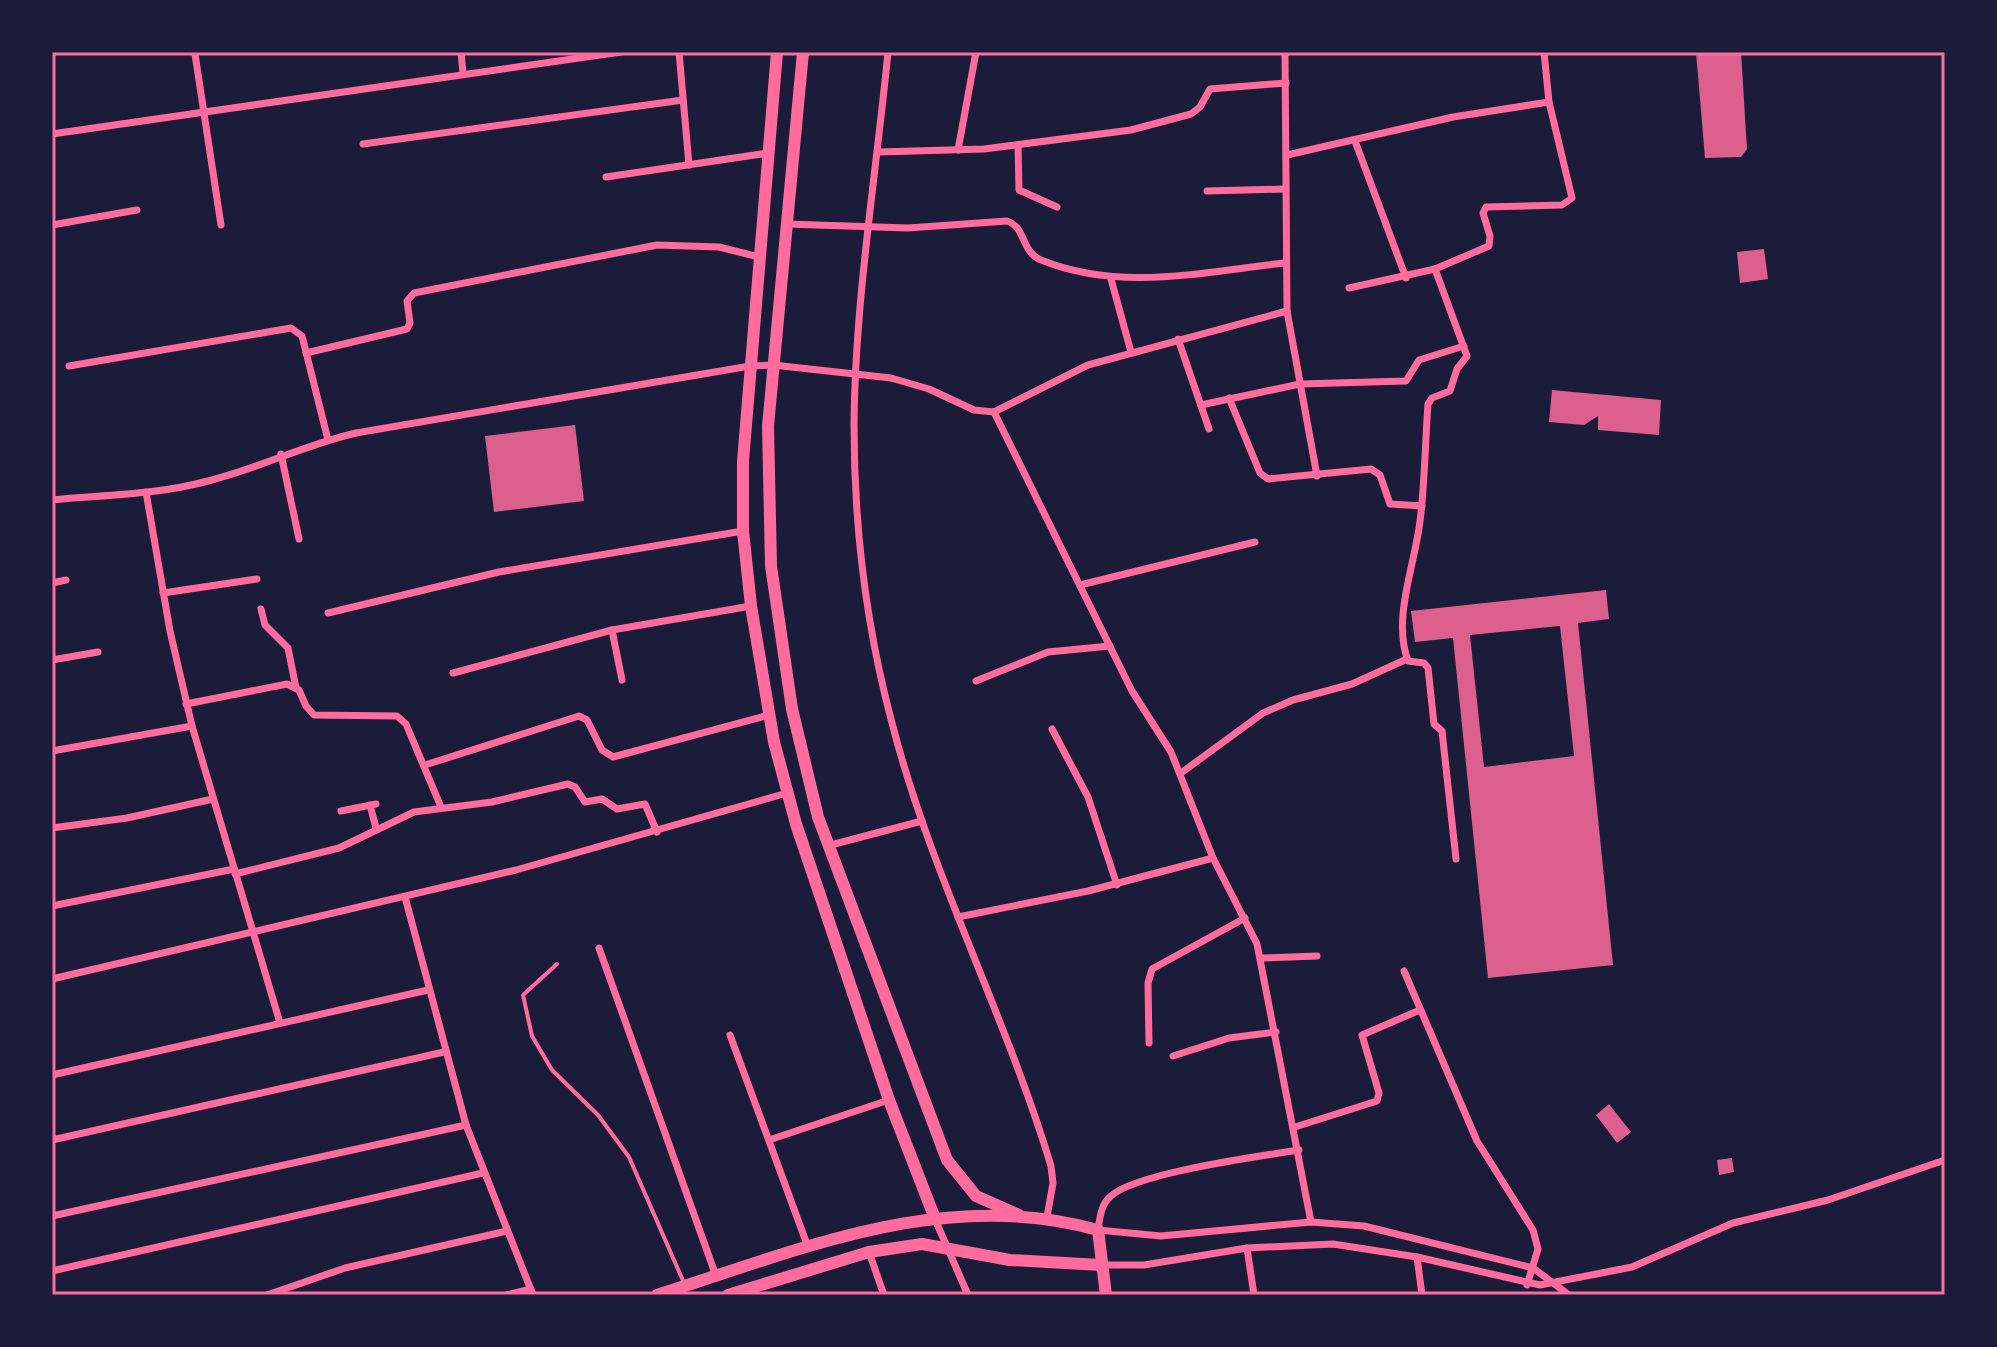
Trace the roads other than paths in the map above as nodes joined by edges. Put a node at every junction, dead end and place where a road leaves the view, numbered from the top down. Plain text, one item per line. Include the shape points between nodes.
1 (461, 52) edge
2 (621, 52) edge
3 (679, 52) edge
4 (777, 52) edge
5 (803, 52) edge
6 (888, 52) edge
7 (976, 52) edge
8 (1285, 52) edge
9 (1544, 52) edge
10 (195, 54) dead end
11 (463, 73) junction
12 (1286, 83) junction
13 (683, 100) junction
14 (1549, 102) junction
15 (204, 112) junction
16 (52, 134) edge
17 (1355, 141) junction
18 (363, 144) dead end
19 (1018, 145) junction
20 (958, 150) junction
21 (878, 152) junction
22 (768, 153) junction
23 (1287, 155) junction
24 (689, 165) junction
25 (606, 177) dead end
26 (1285, 189) junction
27 (1207, 191) dead end
28 (1057, 207) dead end
29 (137, 210) dead end
30 (786, 224) junction
31 (52, 225) edge
32 (221, 225) dead end
33 (871, 227) junction
34 (759, 257) junction
35 (1284, 263) junction
36 (1435, 269) junction
37 (1406, 278) junction
38 (1111, 279) junction
39 (1349, 288) dead end
40 (1287, 311) junction
41 (1178, 339) junction
42 (1464, 346) junction
43 (1131, 352) junction
44 (306, 353) junction
45 (773, 365) junction
46 (69, 366) dead end
47 (750, 366) junction
48 (856, 373) junction
49 (1300, 384) junction
50 (1229, 398) junction
51 (1201, 405) junction
52 (994, 412) junction
53 (1209, 429) dead end
54 (328, 440) junction
55 (281, 454) junction
56 (1317, 476) junction
57 (146, 492) junction
58 (52, 500) edge
59 (1422, 506) junction
60 (743, 531) junction
61 (299, 539) dead end
62 (1255, 542) dead end
63 (771, 566) junction
64 (746, 568) junction
65 (257, 579) dead end
66 (66, 580) dead end
67 (52, 583) edge
68 (1080, 585) junction
69 (163, 593) junction
70 (751, 606) junction
71 (261, 609) dead end
72 (328, 613) dead end
73 (612, 630) junction
74 (1110, 646) junction
75 (98, 652) dead end
76 (1407, 659) junction
77 (52, 660) edge
78 (453, 673) dead end
79 (622, 680) dead end
80 (976, 681) dead end
81 (296, 688) junction
82 (186, 704) junction
83 (769, 715) junction
84 (192, 726) junction
85 (1052, 729) dead end
86 (52, 751) edge
87 (425, 765) junction
88 (1181, 773) junction
89 (787, 793) junction
90 (213, 799) junction
91 (441, 807) junction
92 (341, 811) dead end
93 (922, 821) junction
94 (52, 828) edge
95 (376, 828) junction
96 (657, 832) junction
97 (827, 846) junction
98 (1213, 858) junction
99 (1456, 859) dead end
100 (235, 872) junction
101 (1117, 885) junction
102 (405, 897) junction
103 (52, 906) edge
104 (958, 917) junction
105 (1245, 918) junction
106 (253, 934) junction
107 (599, 948) dead end
108 (1317, 956) dead end
109 (1262, 958) junction
110 (557, 964) dead end
111 (1404, 971) dead end
112 (52, 979) edge
113 (428, 990) junction
114 (1420, 1010) junction
115 (280, 1023) junction
116 (1276, 1032) junction
117 (730, 1035) dead end
118 (1149, 1043) dead end
119 (444, 1052) junction
120 (1173, 1056) dead end
121 (52, 1075) edge
122 (889, 1100) junction
123 (466, 1125) junction
124 (1295, 1127) junction
125 (52, 1140) edge
126 (769, 1140) junction
127 (1299, 1150) junction
128 (1945, 1160) edge
129 (483, 1173) junction
130 (1019, 1215) junction
131 (52, 1216) edge
132 (934, 1216) junction
133 (1047, 1217) junction
134 (1311, 1222) junction
135 (1098, 1230) junction
136 (507, 1231) junction
137 (945, 1246) junction
138 (808, 1247) junction
139 (1247, 1248) junction
140 (869, 1252) junction
141 (1417, 1257) junction
142 (1101, 1265) junction
143 (1533, 1268) junction
144 (52, 1271) edge
145 (716, 1276) junction
146 (1552, 1280) junction
147 (1527, 1285) junction
148 (678, 1290) edge
149 (532, 1292) edge
150 (267, 1295) edge
151 (506, 1295) edge
152 (657, 1295) edge
153 (728, 1295) edge
154 (884, 1295) edge
155 (968, 1295) edge
156 (1106, 1295) edge
157 (1254, 1295) edge
158 (1422, 1295) edge
159 (1569, 1295) edge

1 - 11 street
2 - 11 street
3 - 13 street
4 - 22 main road
5 - 30 main road
6 - 21 street
7 - 20 street
8 - 12 street
9 - 14 street
10 - 15 street
11 - 15 street
12 - 19 street via 1210,89 1196,111 1151,126
12 - 23 street
13 - 18 street
13 - 24 street
14 - 17 street via 1453,117
14 - 36 street via 1570,202 1486,207 1489,246
15 - 16 street
15 - 32 street
17 - 23 street
17 - 37 street
19 - 20 street
19 - 28 street via 1019,190
20 - 21 street
21 - 33 street
22 - 24 street
22 - 34 main road
23 - 26 street
24 - 25 street
26 - 27 street
26 - 35 street
29 - 31 street
30 - 33 street
30 - 45 main road
33 - 38 street via 1007,221 1018,228 1025,249 1034,257
33 - 48 street
34 - 44 street via 709,245 657,245 414,293 407,301 407,329
34 - 47 main road
35 - 38 street
35 - 40 street
36 - 37 street
36 - 42 street
37 - 39 street
38 - 43 street
40 - 41 street
40 - 49 street
41 - 43 street
41 - 51 street
42 - 49 street via 1419,360 1406,381
42 - 59 street via 1467,360 1457,369 1450,391 1428,404
43 - 52 street via 1067,373
44 - 46 street via 299,332 287,328
44 - 54 street
45 - 47 street
45 - 48 street
45 - 63 main road via 767,460
47 - 54 street
47 - 60 main road
48 - 52 street via 910,383 974,410
48 - 93 street via 855,474 863,575 883,687
49 - 50 street
49 - 56 street
50 - 51 street
50 - 56 street via 1263,477 1277,481
51 - 53 street
52 - 68 street
54 - 55 street
55 - 57 street via 216,479
55 - 61 street
56 - 59 street via 1374,470 1390,504
57 - 58 street
57 - 69 street
59 - 76 street via 1405,602
60 - 64 main road
60 - 72 street via 499,572
62 - 68 street
63 - 64 main road
63 - 97 main road via 797,735
64 - 70 main road
65 - 69 street
66 - 67 street
68 - 74 street
69 - 82 street
70 - 73 street
70 - 83 main road
71 - 81 street via 265,625 288,648
73 - 78 street
73 - 79 street
74 - 80 street via 1048,652
74 - 88 street
75 - 77 street
76 - 88 street via 1352,684 1263,713
76 - 99 street via 1424,663 1428,671 1434,724 1442,731
81 - 82 street via 284,684
81 - 87 street via 314,715 402,719
82 - 84 street
83 - 87 street via 617,756 602,750 590,723 579,716
83 - 89 main road
84 - 86 street
84 - 90 street
85 - 101 street via 1088,797
87 - 91 street
88 - 98 street
89 - 96 street
89 - 122 main road
90 - 94 street
90 - 100 street
91 - 95 street
91 - 96 street via 492,802 568,784 585,802 602,799 617,809 645,804
92 - 95 street via 373,804
93 - 97 street
93 - 104 street
95 - 100 street via 339,848
96 - 102 street
97 - 130 main road via 947,1160 976,1196
98 - 101 street
98 - 105 street
100 - 103 street
100 - 106 street
101 - 104 street
102 - 106 street
102 - 113 street
104 - 133 street via 1051,1166
105 - 109 street
105 - 118 street via 1152,969
106 - 112 street
106 - 115 street
107 - 145 street
108 - 109 street
109 - 116 street
110 - 148 lane via 523,995 532,1036 552,1070 598,1115 629,1157
111 - 114 street
113 - 115 street
113 - 119 street
114 - 124 street via 1362,1035 1377,1101
114 - 143 street via 1477,1141 1533,1230 1538,1249
115 - 121 street
116 - 120 street via 1229,1038
116 - 124 street
117 - 126 street
119 - 123 street
119 - 125 street
122 - 126 street
122 - 132 main road
123 - 129 street
123 - 131 street
124 - 127 street
126 - 138 street
127 - 134 street
127 - 135 street via 1210,1165 1120,1189 1105,1203
128 - 146 street via 1828,1200 1733,1223 1632,1267
129 - 136 street
129 - 144 street
130 - 132 main road
130 - 133 main road
132 - 137 street
132 - 138 main road
133 - 135 main road
134 - 135 street via 1161,1236
134 - 143 street via 1364,1226
135 - 142 main road
136 - 149 street
136 - 150 street via 345,1268
137 - 140 main road
137 - 142 main road via 1010,1260
137 - 155 street
138 - 145 main road
139 - 141 street via 1333,1244
139 - 142 street via 1154,1263
139 - 157 street
140 - 153 main road
140 - 154 street
141 - 147 street
141 - 158 street
142 - 156 main road
143 - 146 street
143 - 147 street
145 - 148 main road
146 - 147 street
146 - 159 street
148 - 152 main road
149 - 151 street

